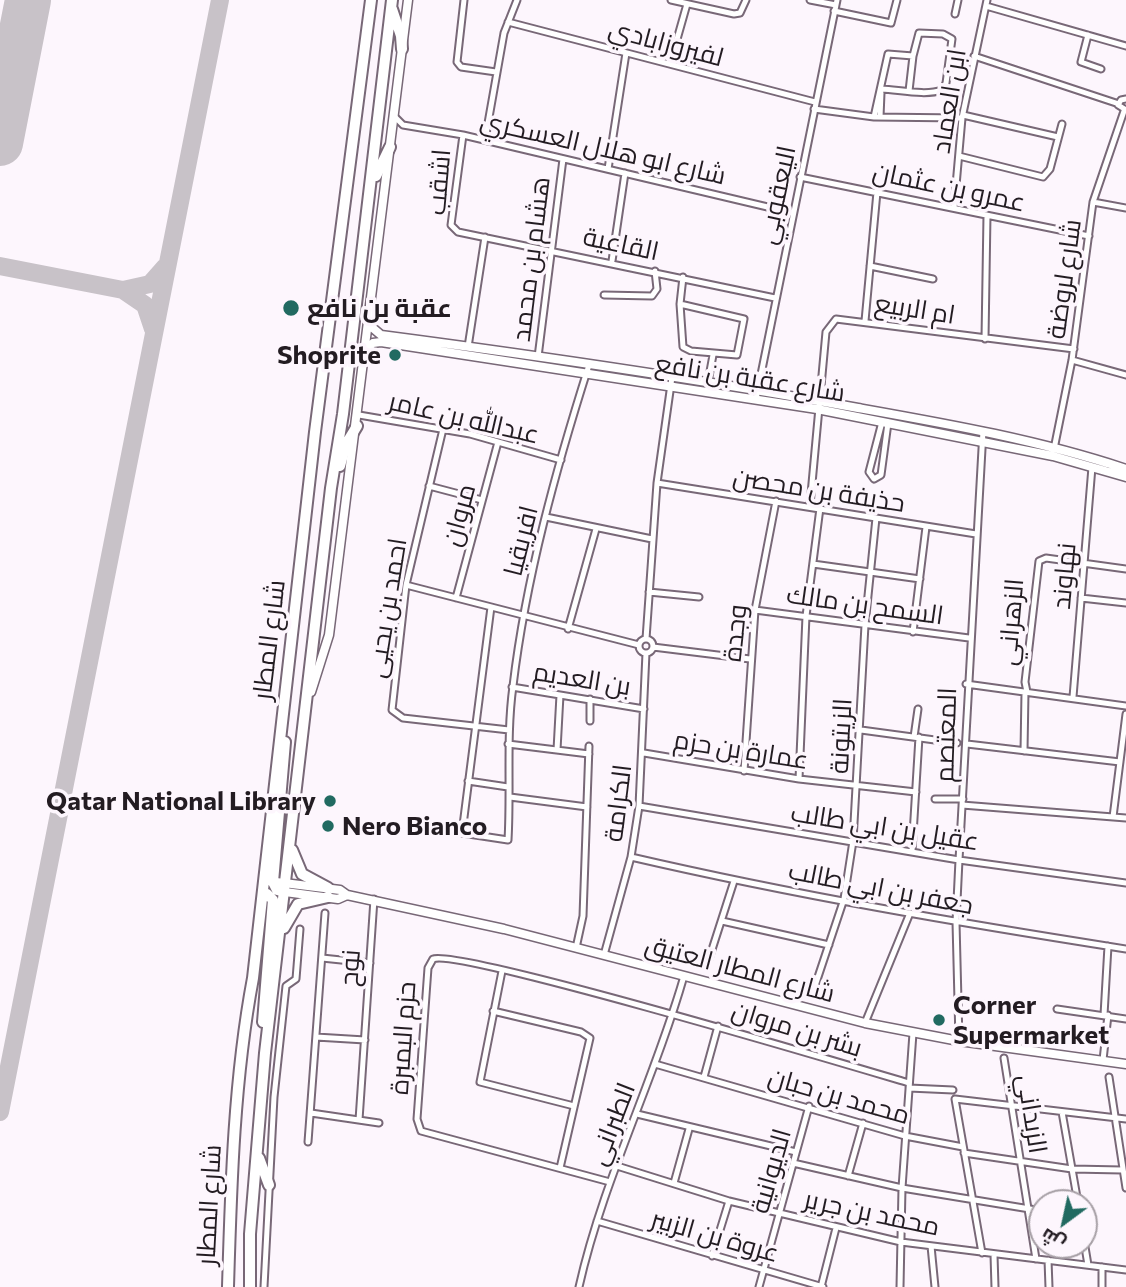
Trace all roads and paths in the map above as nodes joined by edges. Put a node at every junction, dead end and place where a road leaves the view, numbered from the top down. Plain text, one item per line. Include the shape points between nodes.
1 (371, 0) edge
2 (408, 0) edge
3 (464, 0) edge
4 (517, 0) edge
5 (671, 0) edge
6 (746, 0) edge
7 (810, 0) edge
8 (897, 0) edge
9 (958, 0) edge
10 (986, 3) edge
11 (392, 4) edge
12 (687, 4) junction
13 (836, 5) edge
14 (955, 14) dead end
15 (508, 22) junction
16 (1088, 35) junction
17 (1126, 46) edge
18 (402, 50) junction
19 (626, 53) junction
20 (913, 56) junction
21 (974, 56) junction
22 (670, 65) junction
23 (1101, 68) dead end
24 (496, 72) junction
25 (881, 91) junction
26 (909, 91) junction
27 (1126, 99) edge
28 (815, 102) junction
29 (1119, 104) junction
30 (814, 109) junction
31 (1125, 111) edge
32 (394, 116) junction
33 (877, 117) junction
34 (962, 117) junction
35 (1062, 124) dead end
36 (403, 125) junction
37 (392, 132) junction
38 (463, 135) junction
39 (1058, 137) junction
40 (485, 140) junction
41 (390, 147) junction
42 (959, 156) junction
43 (563, 159) junction
44 (608, 169) junction
45 (625, 173) junction
46 (800, 177) junction
47 (877, 192) junction
48 (1093, 202) junction
49 (367, 206) junction
50 (954, 208) junction
51 (1126, 208) edge
52 (793, 214) junction
53 (987, 215) junction
54 (458, 232) joint
55 (1089, 236) junction
56 (485, 237) junction
57 (552, 249) junction
58 (612, 261) junction
59 (870, 266) junction
60 (655, 271) junction
61 (684, 277) junction
62 (933, 279) dead end
63 (604, 295) dead end
64 (775, 298) junction
65 (680, 304) junction
66 (865, 321) junction
67 (368, 324) junction
68 (985, 339) junction
69 (1074, 349) junction
70 (366, 350) junction
71 (468, 350) junction
72 (713, 355) junction
73 (538, 360) junction
74 (1072, 360) junction
75 (588, 369) junction
76 (1126, 376) edge
77 (672, 377) junction
78 (708, 382) junction
79 (671, 386) junction
80 (757, 389) junction
81 (706, 391) junction
82 (756, 399) junction
83 (818, 405) junction
84 (358, 420) junction
85 (885, 422) junction
86 (443, 429) junction
87 (983, 431) junction
88 (982, 441) junction
89 (498, 442) junction
90 (1054, 451) junction
91 (561, 460) junction
92 (1093, 462) junction
93 (1126, 469) edge
94 (1126, 477) edge
95 (657, 483) junction
96 (429, 486) junction
97 (332, 492) junction
98 (482, 500) junction
99 (776, 500) junction
100 (810, 505) junction
101 (820, 508) junction
102 (547, 517) junction
103 (876, 518) junction
104 (926, 527) junction
105 (596, 529) junction
106 (976, 534) junction
107 (652, 539) junction
108 (1085, 563) junction
109 (813, 564) junction
110 (1126, 569) edge
111 (870, 572) junction
112 (919, 579) junction
113 (406, 585) junction
114 (649, 592) junction
115 (699, 597) dead end
116 (1082, 597) junction
117 (456, 598) junction
118 (1126, 603) edge
119 (491, 607) junction
120 (755, 610) junction
121 (522, 617) junction
122 (806, 617) junction
123 (865, 625) junction
124 (568, 629) junction
125 (913, 632) junction
126 (969, 638) junction
127 (646, 639) junction
128 (639, 645) junction
129 (653, 647) junction
130 (646, 653) junction
131 (750, 659) junction
132 (966, 684) junction
133 (512, 687) junction
134 (1026, 692) junction
135 (560, 695) junction
136 (306, 697) junction
137 (1073, 697) junction
138 (590, 699) junction
139 (1126, 706) edge
140 (644, 709) junction
141 (918, 709) dead end
142 (1126, 714) edge
143 (590, 721) dead end
144 (475, 726) junction
145 (509, 730) junction
146 (861, 730) junction
147 (916, 737) junction
148 (957, 743) dead end
149 (508, 744) junction
150 (967, 744) junction
151 (589, 746) dead end
152 (557, 750) junction
153 (1024, 751) junction
154 (644, 753) junction
155 (589, 754) junction
156 (1120, 762) junction
157 (744, 771) junction
158 (799, 779) junction
159 (468, 781) junction
160 (858, 786) junction
161 (508, 787) junction
162 (916, 792) junction
163 (510, 797) junction
164 (935, 799) dead end
165 (962, 802) junction
166 (639, 806) junction
167 (587, 807) junction
168 (1113, 817) junction
169 (1126, 818) edge
170 (290, 834) junction
171 (853, 841) junction
172 (912, 851) junction
173 (631, 857) junction
174 (959, 860) junction
175 (269, 881) junction
176 (734, 881) junction
177 (1126, 883) edge
178 (286, 888) junction
179 (328, 893) junction
180 (262, 899) junction
181 (374, 899) junction
182 (844, 899) junction
183 (910, 913) junction
184 (325, 914) dead end
185 (722, 921) junction
186 (956, 922) junction
187 (300, 929) dead end
188 (279, 940) junction
189 (829, 945) junction
190 (1108, 946) junction
191 (576, 947) junction
192 (1126, 949) edge
193 (604, 955) junction
194 (322, 958) junction
195 (708, 962) dead end
196 (370, 963) junction
197 (502, 971) junction
198 (684, 976) junction
199 (813, 992) dead end
200 (1057, 1009) dead end
201 (493, 1011) junction
202 (1106, 1015) junction
203 (673, 1016) junction
204 (1126, 1019) edge
205 (865, 1023) junction
206 (718, 1026) junction
207 (913, 1033) junction
208 (316, 1037) junction
209 (365, 1040) junction
210 (959, 1041) junction
211 (265, 1053) junction
212 (1004, 1058) dead end
213 (1103, 1060) junction
214 (655, 1064) junction
215 (1126, 1064) edge
216 (704, 1077) junction
217 (1109, 1077) dead end
218 (909, 1086) junction
219 (953, 1090) dead end
220 (574, 1106) junction
221 (809, 1106) junction
222 (1012, 1106) junction
223 (1062, 1112) junction
224 (311, 1113) junction
225 (637, 1114) junction
226 (1114, 1118) junction
227 (1126, 1119) edge
228 (359, 1120) junction
229 (379, 1123) dead end
230 (863, 1124) junction
231 (689, 1129) junction
232 (905, 1136) junction
233 (308, 1142) dead end
234 (964, 1150) junction
235 (257, 1151) junction
236 (796, 1152) junction
237 (1020, 1162) junction
238 (793, 1163) junction
239 (617, 1166) junction
240 (560, 1168) junction
241 (1072, 1169) junction
242 (1122, 1170) junction
243 (848, 1176) junction
244 (610, 1182) junction
245 (674, 1183) junction
246 (269, 1185) junction
247 (902, 1188) junction
248 (1126, 1188) edge
249 (1076, 1189) edge
250 (973, 1200) junction
251 (729, 1201) junction
252 (1028, 1209) joint
253 (779, 1213) junction
254 (597, 1221) junction
255 (836, 1228) junction
256 (901, 1242) junction
257 (930, 1246) junction
258 (982, 1253) junction
259 (994, 1255) junction
260 (712, 1256) junction
261 (1028, 1258) edge
262 (1036, 1259) edge
263 (1087, 1259) edge
264 (1048, 1261) junction
265 (1088, 1265) junction
266 (1102, 1267) junction
267 (1126, 1270) edge
268 (763, 1271) junction
269 (228, 1287) edge
270 (250, 1287) edge
271 (264, 1287) edge
272 (579, 1287) edge
273 (759, 1287) edge
274 (822, 1287) edge
275 (900, 1287) edge
276 (935, 1287) edge
277 (996, 1287) edge
278 (1049, 1287) edge
279 (1102, 1287) edge

1 - 175 highway, شارع المطار via 283,708 285,759
2 - 18 street, شارع المطار
3 - 24 street via 457,62 461,67
4 - 15 street
5 - 12 street
6 - 12 street via 743,9 734,14
7 - 13 street
8 - 13 street via 891,23
9 - 14 street
10 - 16 street
10 - 21 street, ابن العماد
11 - 18 highway
11 - 49 highway, شارع المطار
12 - 22 street
13 - 28 street, اليعقوبي
15 - 19 street, لفيروزابادي
15 - 24 street
16 - 17 street
16 - 23 street via 1082,62
18 - 32 street, شارع المطار
19 - 22 street, لفيروزابادي
19 - 44 street
20 - 25 street via 888,54
20 - 26 street
20 - 26 street via 922,32 943,34 953,42 942,90
21 - 29 street
21 - 34 street, ابن العماد
22 - 28 street, لفيروزابادي
24 - 40 street
25 - 26 street
25 - 33 street
27 - 29 street
28 - 30 street, اليعقوبي
29 - 31 street
30 - 33 street
30 - 46 street, اليعقوبي
31 - 48 street, شارع لروضة
32 - 36 street
32 - 37 street, شارع المطار
33 - 34 street
34 - 39 street
34 - 42 street, ابن العماد
35 - 39 street
36 - 37 street
36 - 38 street, شارع ابو هلال العسكري
37 - 41 street, شارع المطار
38 - 40 street, شارع ابو هلال العسكري
38 - 54 street, اشقب via 451,225
39 - 42 street via 1051,169 1043,177
40 - 43 street, شارع ابو هلال العسكري
41 - 49 highway
41 - 67 street, شارع المطار
42 - 50 street, ابن العماد
43 - 44 street, شارع ابو هلال العسكري
43 - 57 street, هشام بن محمد
44 - 45 street, شارع ابو هلال العسكري
45 - 52 street, شارع ابو هلال العسكري
45 - 58 street
46 - 47 street, عمرو بن عثمان
46 - 52 street, اليعقوبي
47 - 50 street, عمرو بن عثمان
47 - 59 street
48 - 51 street
48 - 55 street, شارع لروضة
49 - 97 highway, شارع المطار
50 - 53 street, عمرو بن عثمان
52 - 64 street, اليعقوبي
53 - 55 street, عمرو بن عثمان
53 - 68 street
54 - 56 street, القاعية
55 - 69 street, شارع لروضة
56 - 57 street, القاعية
56 - 71 street
57 - 58 street, القاعية
57 - 73 street, هشام بن محمد
58 - 60 street, القاعية
59 - 62 street
59 - 66 street
60 - 61 street, القاعية
60 - 63 street via 657,289 652,296
61 - 64 street, القاعية
61 - 65 street
64 - 80 street, اليعقوبي
65 - 72 street via 682,347
65 - 72 street via 744,319 737,355
66 - 68 street, ام الربيع
66 - 83 street, ام الربيع via 836,319 828,326
67 - 70 street, شارع المطار
67 - 71 street, شارع عقبة بن نافع via 382,335
68 - 69 street, ام الربيع
69 - 74 street, شارع لروضة
70 - 71 street, شارع عقبة بن نافع via 381,342
70 - 84 street, شارع المطار
71 - 73 street, شارع عقبة بن نافع
72 - 78 street
73 - 75 street, شارع عقبة بن نافع
74 - 76 street
74 - 90 street, شارع لروضة
75 - 77 street, شارع عقبة بن نافع
75 - 79 street, شارع عقبة بن نافع
75 - 91 street, افريقيا
77 - 78 street, شارع عقبة بن نافع
77 - 79 street
78 - 80 street, شارع عقبة بن نافع
78 - 81 street
79 - 81 street, شارع عقبة بن نافع
79 - 95 street
80 - 82 street, اليعقوبي
80 - 83 street, شارع عقبة بن نافع
81 - 82 street, شارع عقبة بن نافع
82 - 83 street, شارع عقبة بن نافع
83 - 85 street, شارع عقبة بن نافع
83 - 87 street, شارع عقبة بن نافع
83 - 100 street, ام الربيع
84 - 86 street, عبدالله بن عامر
84 - 97 highway
84 - 136 street, شارع المطار via 329,635 312,691
85 - 85 street via 869,472 874,479 881,475
85 - 88 street, شارع عقبة بن نافع
86 - 89 street, عبدالله بن عامر
86 - 96 street, احمد بن يحيى
87 - 88 street, المعتصم
87 - 90 street, شارع عقبة بن نافع
88 - 90 street, شارع عقبة بن نافع
88 - 106 street, المعتصم
89 - 91 street, عبدالله بن عامر
89 - 98 street, مروان
90 - 92 street, شارع عقبة بن نافع
91 - 102 street, افريقيا
92 - 93 street, شارع عقبة بن نافع
92 - 94 street, شارع عقبة بن نافع
92 - 108 street, نهاوند
95 - 99 street, حذيفة بن محصن
95 - 107 street
96 - 98 street
96 - 113 street, احمد بن يحيى
97 - 136 highway, شارع المطار
98 - 117 street, مروان
99 - 100 street, حذيفة بن محصن
99 - 120 street, وجدة
100 - 101 street, حذيفة بن محصن
101 - 103 street, حذيفة بن محصن
101 - 109 street
102 - 105 street
102 - 121 street, افريقيا
103 - 104 street, حذيفة بن محصن
103 - 111 street, الزيتونة
104 - 106 street, حذيفة بن محصن
104 - 112 street
105 - 107 street
105 - 124 street
106 - 126 street, المعتصم
107 - 114 street
108 - 110 street, الزهراني
108 - 116 street, نهاوند
108 - 134 street, الزهراني via 1046,558 1036,564
109 - 111 street
109 - 122 street
111 - 112 street
111 - 123 street, الزيتونة
112 - 125 street
113 - 117 street
113 - 144 street, احمد بن يحيى via 392,710 403,718
114 - 115 street
114 - 127 street
116 - 118 street
116 - 137 street, نهاوند
117 - 119 street
119 - 121 street
119 - 144 street
120 - 122 street, السمح بن مالك
120 - 131 street, وجدة
121 - 124 street
121 - 133 street, افريقيا
122 - 123 street, السمح بن مالك
122 - 158 street
123 - 125 street, السمح بن مالك
123 - 146 street, الزيتونة
124 - 128 street
125 - 126 street, السمح بن مالك
126 - 132 street, المعتصم
127 - 128 street
127 - 129 street
128 - 130 street
129 - 130 street
129 - 131 street
130 - 140 street, الكرامة
131 - 157 street, وجدة
132 - 134 street
132 - 150 street, المعتصم
133 - 135 street, بن العديم
133 - 145 street, افريقيا
134 - 137 street
134 - 153 street
135 - 138 street, بن العديم
135 - 152 street
136 - 170 highway, شارع المطار
137 - 139 street
138 - 140 street, بن العديم
138 - 143 street
140 - 154 street, الكرامة
141 - 147 street
142 - 156 street
144 - 145 street
144 - 159 street
145 - 149 street, افريقيا
146 - 147 street
146 - 160 street, الزيتونة
147 - 148 street
147 - 162 street
149 - 152 street
149 - 161 street, افريقيا
150 - 153 street
150 - 165 street, المعتصم
151 - 155 street, الكرامة
152 - 155 street
153 - 156 street
154 - 157 street, عمارة بن حزم
154 - 166 street, الكرامة
155 - 167 street, الكرامة
156 - 168 street
157 - 158 street, عمارة بن حزم
158 - 160 street, عمارة بن حزم
159 - 161 street
159 - 163 street, افريقيا via 461,833 508,840
160 - 162 street, عمارة بن حزم
160 - 171 street, الزيتونة
161 - 163 street, افريقيا
162 - 172 street
163 - 167 street
164 - 165 street
165 - 168 street
165 - 174 street, المعتصم
166 - 171 street, عقيل بن ابي طالب
166 - 173 street, الكرامة
167 - 191 street, الكرامة via 583,916
168 - 169 street
170 - 178 highway, شارع المطار
170 - 179 highway via 300,871
171 - 172 street, عقيل بن ابي طالب
171 - 182 street, الزيتونة
172 - 174 street, عقيل بن ابي طالب
173 - 176 street, جعفر بن ابي طالب
173 - 193 street, الكرامة
174 - 177 street, عقيل بن ابي طالب
174 - 186 street, المعتصم
175 - 178 highway via 277,890
175 - 180 highway, شارع المطار
176 - 182 street, جعفر بن ابي طالب
176 - 185 street
178 - 179 street, شارع المطار العتيق
178 - 188 highway, شارع المطار
179 - 181 street, شارع المطار العتيق via 338,899 347,895
179 - 188 highway via 295,906
180 - 211 highway via 267,894 273,898 263,1000
180 - 269 highway, شارع المطار via 244,1029
181 - 191 street, شارع المطار العتيق
181 - 196 street, نوح
182 - 183 street, جعفر بن ابي طالب
182 - 189 street, الزيتونة
183 - 186 street, جعفر بن ابي طالب
183 - 205 street
184 - 194 street, نوح
185 - 189 street
185 - 195 street
186 - 190 street, جعفر بن ابي طالب
186 - 210 street, المعتصم
187 - 246 street via 296,979 286,986
188 - 211 highway, شارع المطار
189 - 199 street, الزيتونة
190 - 192 street, جعفر بن ابي طالب
190 - 202 street
191 - 193 street, شارع المطار العتيق
193 - 198 street, شارع المطار العتيق
194 - 196 street
194 - 208 street, نوح
196 - 209 street, نوح
197 - 201 street
197 - 203 street, حزم البمبرة
197 - 240 street, حزم البمبرة via 443,957 430,963 417,1124 426,1135
198 - 203 street, الطبراني
198 - 205 street, شارع المطار العتيق
200 - 202 street
201 - 220 street via 480,1082
201 - 220 street via 588,1035 590,1044
202 - 204 street
202 - 213 street
203 - 206 street, بشر بن مروان
203 - 214 street, الطبراني
205 - 207 street, شارع المطار العتيق
206 - 216 street
206 - 218 street, بشر بن مروان
207 - 210 street, شارع المطار العتيق
207 - 218 street
208 - 209 street
208 - 224 street, نوح
209 - 228 street, نوح
210 - 213 street, شارع المطار العتيق
211 - 235 highway, شارع المطار
212 - 222 street, الزبداني
213 - 215 street, شارع المطار العتيق
214 - 216 street, محمد بن حبان
214 - 225 street, الطبراني
216 - 221 street, محمد بن حبان
217 - 226 street
218 - 219 street, بشر بن مروان
218 - 232 street
220 - 240 street
221 - 230 street, محمد بن حبان
221 - 236 street, الديوانية
222 - 223 street
222 - 234 street via 955,1099
222 - 237 street, الزبداني
223 - 226 street
223 - 241 street
224 - 228 street
224 - 233 street, نوح
225 - 231 street
225 - 239 street, الطبراني
226 - 227 street
226 - 242 street
228 - 229 street
230 - 232 street, محمد بن حبان
230 - 243 street
231 - 236 street
231 - 245 street
232 - 234 street, محمد بن حبان
232 - 247 street
234 - 237 street, محمد بن حبان
234 - 250 street
235 - 246 highway
235 - 270 highway, شارع المطار
236 - 238 street, الديوانية
237 - 241 street, محمد بن حبان
237 - 252 street, الزبداني
238 - 243 street
238 - 253 street, الديوانية
239 - 244 street, الطبراني
239 - 245 street, محمد بن جرير
240 - 244 street, حزم البمبرة
241 - 242 street, محمد بن حبان
241 - 249 street
242 - 248 street
243 - 247 street
244 - 254 street, الطبراني
245 - 251 street, محمد بن جرير
246 - 271 street
247 - 250 street
247 - 256 street
250 - 252 street
250 - 258 street
251 - 253 street, محمد بن جرير
251 - 260 street
253 - 255 street, محمد بن جرير
253 - 268 street, الديوانية
254 - 260 street, عروة بن الزبير
254 - 272 street, الطبراني
255 - 256 street, محمد بن جرير
255 - 274 street
256 - 257 street, محمد بن جرير
256 - 275 street
257 - 258 street, محمد بن جرير
257 - 276 street
258 - 259 street, محمد بن جرير
259 - 261 street, محمد بن جرير
259 - 277 street
260 - 268 street, عروة بن الزبير
262 - 264 street, محمد بن جرير
263 - 265 street
264 - 265 street, محمد بن جرير
264 - 278 street
265 - 266 street, محمد بن جرير
266 - 267 street, محمد بن جرير
266 - 279 street
268 - 273 street, الديوانية
268 - 274 street, عروة بن الزبير

